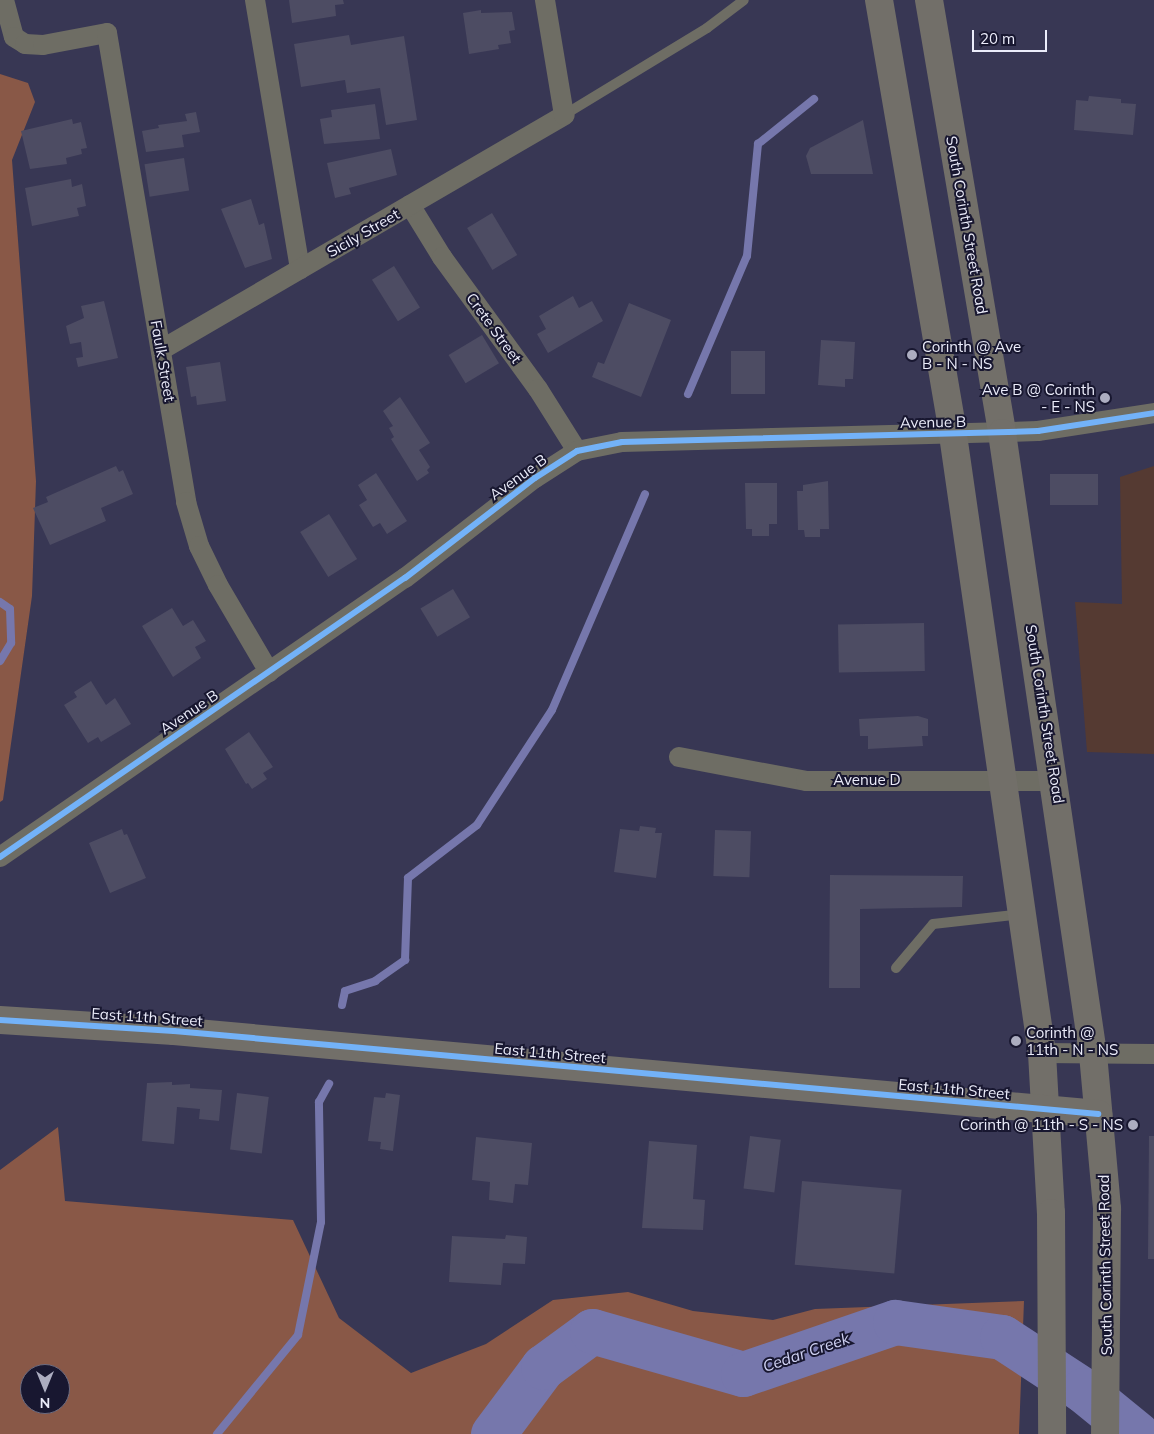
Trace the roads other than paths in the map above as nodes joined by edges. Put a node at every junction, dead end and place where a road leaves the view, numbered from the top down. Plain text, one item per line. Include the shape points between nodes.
1 (4, 0) edge
2 (255, 0) edge
3 (545, 0) edge
4 (744, 0) edge
5 (879, 0) edge
6 (929, 0) edge
7 (564, 115) junction
8 (410, 205) junction
9 (300, 269) junction
10 (161, 350) junction
11 (1154, 413) edge
12 (1002, 434) junction
13 (954, 435) junction
14 (577, 451) junction
15 (269, 672) junction
16 (679, 758) dead end
17 (1004, 780) junction
18 (1056, 781) junction
19 (0, 857) edge
20 (1023, 914) junction
21 (896, 968) dead end
22 (0, 1020) edge
23 (1042, 1054) junction
24 (1093, 1054) junction
25 (1154, 1054) edge
26 (1046, 1110) junction
27 (1098, 1114) junction
28 (1052, 1432) edge
29 (1106, 1434) edge

1 - 10 street, Faulk Street via 14,37 25,44 43,45 107,33
2 - 9 street
3 - 7 street
4 - 7 lane via 707,28
5 - 13 main road
6 - 12 main road, South Corinth Street Road
7 - 8 street, Sicily Street
8 - 9 street, Sicily Street
8 - 14 street, Crete Street via 442,257 538,389
9 - 10 street, Sicily Street
10 - 15 street, Faulk Street via 186,502 199,546
11 - 12 street, Avenue B
12 - 13 street, Avenue B
12 - 18 main road, South Corinth Street Road
13 - 14 street, Avenue B via 622,442
13 - 17 main road
14 - 15 street, Avenue B via 535,478 405,578
15 - 19 street, Avenue B
16 - 17 street, Avenue D via 806,780
17 - 18 street, Avenue D
17 - 20 main road
18 - 24 main road, South Corinth Street Road
20 - 21 lane via 933,924
20 - 23 main road
22 - 26 main road, East 11th Street via 174,1031
23 - 24 street
23 - 26 main road
24 - 25 street
24 - 27 main road, South Corinth Street Road
26 - 27 main road, East 11th Street
26 - 28 main road via 1053,1292
27 - 29 main road, South Corinth Street Road via 1106,1209

